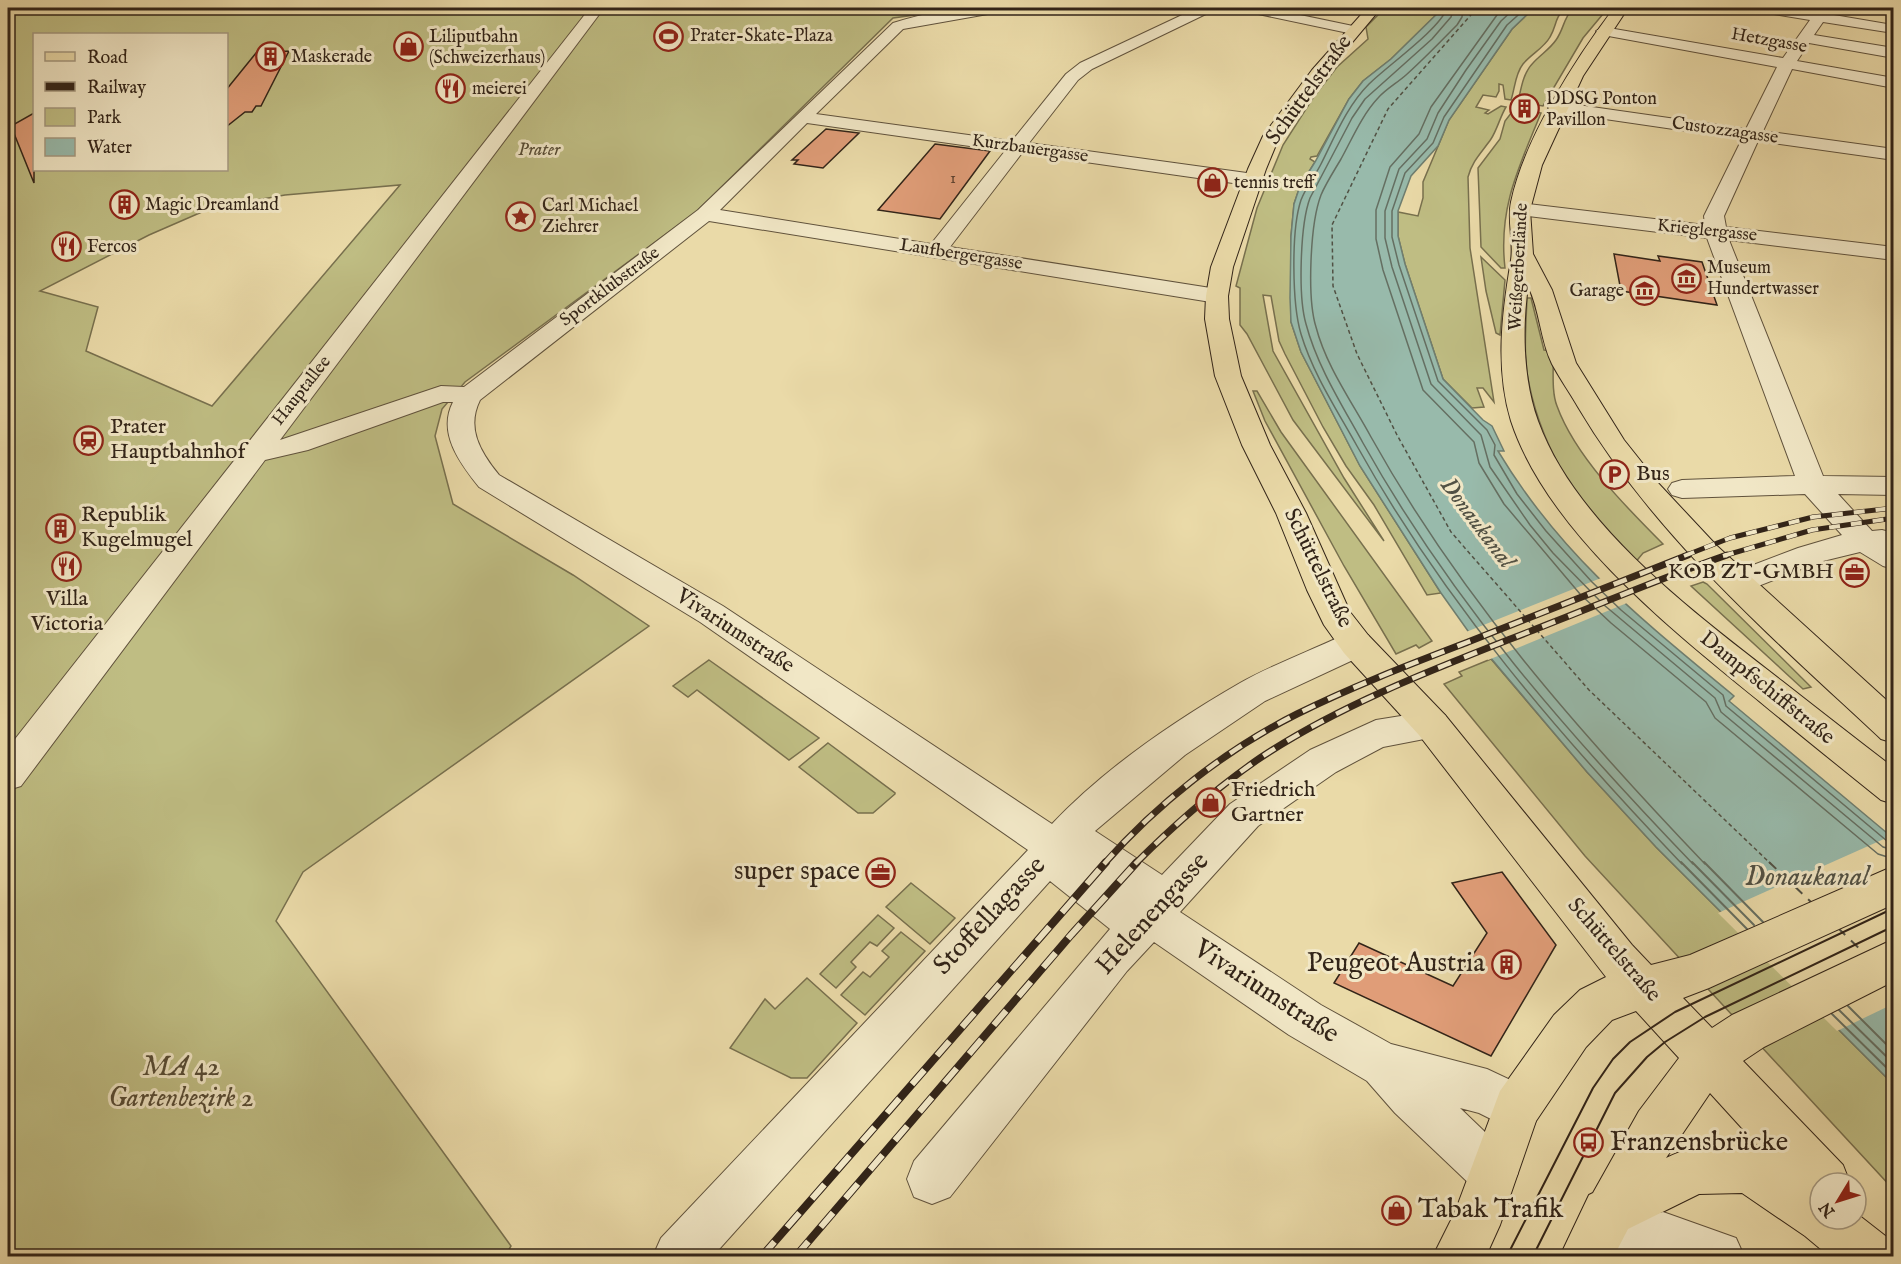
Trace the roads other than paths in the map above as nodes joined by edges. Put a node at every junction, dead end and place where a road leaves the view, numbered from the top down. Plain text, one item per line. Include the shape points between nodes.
1 (597, 8) edge
2 (999, 8) edge
3 (1207, 8) edge
4 (1249, 8) edge
5 (1374, 8) edge
6 (1621, 8) edge
7 (1761, 8) edge
8 (1822, 12) edge
9 (1887, 28) dead end
10 (1353, 30) junction
11 (1603, 31) junction
12 (1805, 38) junction
13 (1893, 52) edge
14 (1789, 64) junction
15 (1893, 83) edge
16 (1557, 107) junction
17 (805, 118) junction
18 (1754, 134) junction
19 (1018, 147) junction
20 (1893, 154) edge
21 (1254, 180) junction
22 (1520, 209) junction
23 (705, 214) junction
24 (1716, 233) junction
25 (936, 251) junction
26 (1893, 254) edge
27 (1522, 255) junction
28 (1217, 296) junction
29 (470, 395) junction
30 (253, 455) junction
31 (1812, 484) junction
32 (1893, 486) edge
33 (1682, 489) dead end
34 (1893, 539) edge
35 (1863, 540) junction
36 (1893, 559) edge
37 (1643, 583) joint
38 (1738, 583) junction
39 (1356, 644) junction
40 (1431, 725) junction
41 (1893, 729) edge
42 (8, 775) edge
43 (1893, 789) edge
44 (1054, 846) junction
45 (1893, 884) edge
46 (1151, 916) junction
47 (1893, 958) edge
48 (1643, 987) junction
49 (1709, 1056) junction
50 (1383, 1065) junction
51 (1517, 1108) junction
52 (1814, 1171) edge
53 (1493, 1173) junction
54 (932, 1179) dead end
55 (1808, 1208) edge
56 (1868, 1230) edge
57 (1838, 1231) edge
58 (1593, 1242) edge
59 (679, 1257) edge
60 (1459, 1257) edge
61 (1718, 1257) edge
62 (1870, 1257) edge
63 (1892, 1257) edge

1 - 30 street, Hauptallee
2 - 17 street, Sportklubstraße via 898,26
3 - 19 street via 1086,66 1072,77
4 - 10 street
5 - 10 main road, Schüttelstraße
6 - 11 main road, Weißgerberlände
7 - 8 street
8 - 9 street
8 - 12 street
10 - 21 main road, Schüttelstraße via 1269,141
11 - 14 street, Hetzgasse
11 - 16 main road, Weißgerberlände
12 - 13 street
12 - 14 street
14 - 15 street, Hetzgasse
14 - 18 street
16 - 18 street, Custozzagasse
16 - 22 main road, Weißgerberlände via 1532,166
17 - 19 street, Kurzbauergasse
17 - 23 street, Sportklubstraße
18 - 20 street, Custozzagasse
18 - 24 street via 1714,216
19 - 21 street, Kurzbauergasse
19 - 25 street
21 - 28 main road, Schüttelstraße via 1222,267
22 - 24 street, Krieglergasse
22 - 27 main road, Weißgerberlände
23 - 25 street, Laufbergergasse
23 - 29 street, Sportklubstraße
24 - 26 street, Krieglergasse
24 - 31 street
25 - 28 street, Laufbergergasse
27 - 37 main road, Weißgerberlände via 1516,284 1515,350 1518,394 1526,423 1558,485
27 - 38 main road via 1540,290 1564,363 1602,426 1670,515
28 - 39 main road, Schüttelstraße via 1217,319 1228,376 1323,590
29 - 30 street via 441,394 309,441
29 - 44 street, Vivariumstraße via 459,419 461,429 477,467 489,481 743,634
30 - 42 street, Hauptallee
31 - 32 street
31 - 33 street
31 - 35 street
34 - 35 street
35 - 36 street
35 - 38 street
37 - 43 main road, Dampfschiffstraße
38 - 41 main road
39 - 40 main road, Schüttelstraße
39 - 44 street, Stoffellagasse via 1253,692 1181,739 1089,811
40 - 46 street, Helenengasse via 1376,734 1323,761 1254,808
40 - 48 main road, Schüttelstraße
44 - 46 street, Vivariumstraße via 1062,867 1127,916
44 - 59 street, Stoffellagasse
45 - 48 main road via 1694,974
46 - 50 street, Vivariumstraße via 1305,1020
46 - 54 street, Helenengasse via 1112,957
47 - 49 main road via 1748,1031
48 - 49 main road, Schüttelstraße
48 - 51 main road via 1607,998 1589,1012 1570,1031
49 - 52 main road, Schüttelstraße
49 - 58 main road via 1656,1128
50 - 51 street, Vivariumstraße via 1487,1092
50 - 53 street, Vivariumstraße
51 - 53 main road
53 - 60 main road
55 - 58 main road via 1750,1169 1696,1169
56 - 63 main road
57 - 62 main road
58 - 61 street via 1662,1238

